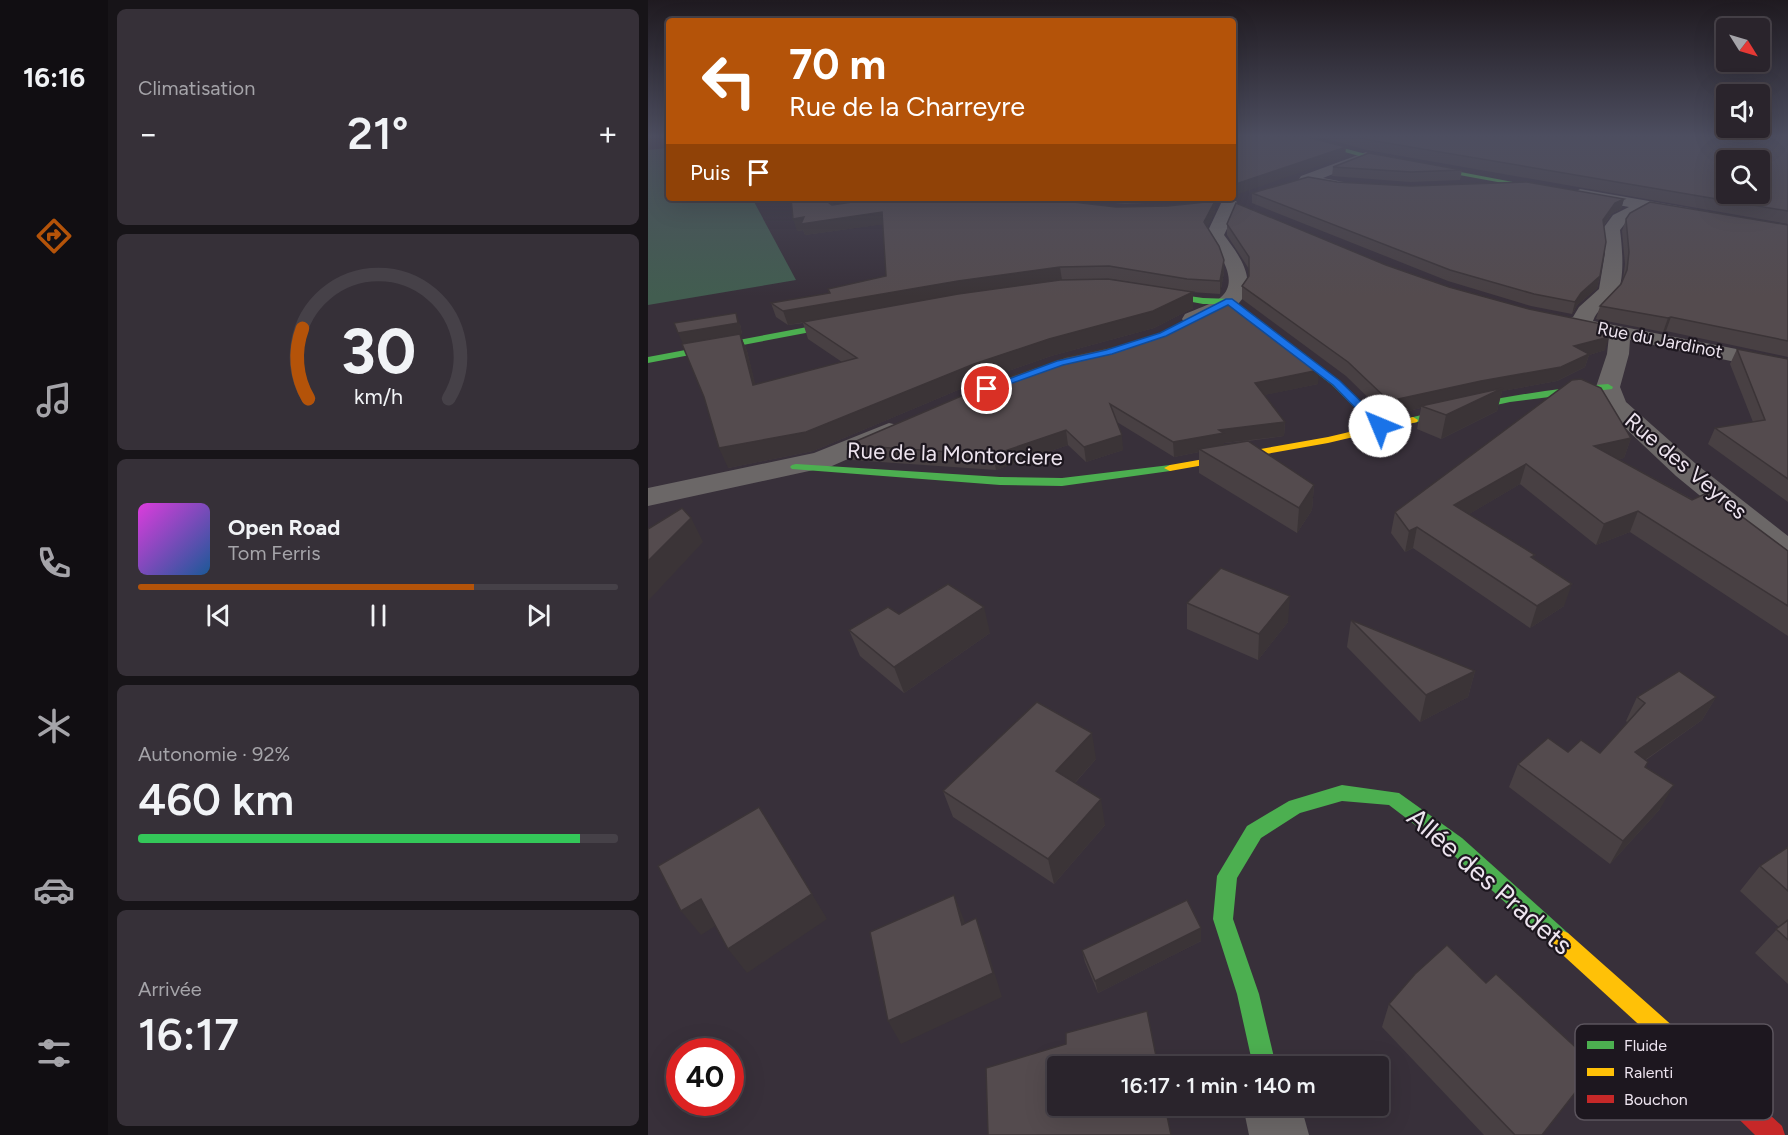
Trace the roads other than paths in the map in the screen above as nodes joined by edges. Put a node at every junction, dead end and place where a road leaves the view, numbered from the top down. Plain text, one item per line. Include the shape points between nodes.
1 (1564, 191) edge
2 (1229, 203) edge
3 (1645, 205) junction
4 (1700, 215) edge
5 (1139, 291) edge
6 (1229, 301) junction
7 (866, 319) edge
8 (1549, 319) edge
9 (1581, 325) junction
10 (1174, 329) edge
11 (1620, 332) junction
12 (648, 360) edge
13 (1788, 366) edge
14 (1608, 387) junction
15 (910, 422) edge
16 (1380, 426) junction
17 (796, 467) junction
18 (648, 497) edge
19 (1788, 552) edge
20 (1654, 1024) edge
21 (1262, 1056) edge
22 (1274, 1116) edge
23 (1759, 1120) edge
24 (1279, 1135) edge
25 (1773, 1135) edge

1 - 3 street
2 - 6 street via 1215,235 1237,270 1236,288
3 - 4 street
3 - 9 street via 1619,219 1611,235 1614,262 1609,291 1586,311
5 - 6 street
6 - 10 street
6 - 16 street via 1336,383
7 - 12 street
8 - 9 street, Rue du Jardinot
9 - 11 street, Rue du Jardinot
11 - 13 street, Rue du Jardinot
11 - 14 street
14 - 16 street, Rue de la Montorciere via 1560,390 1478,404
14 - 19 street, Rue des Veyres via 1615,405 1638,427
15 - 17 street via 822,460
16 - 17 street, Rue de la Montorciere via 1328,440 1170,468 1062,482
17 - 18 street
20 - 21 street, Allée des Pradets via 1455,844 1393,798 1342,793 1295,807 1254,832 1227,876 1223,919 1248,994
22 - 24 street
23 - 25 street, Allée des Pradets

